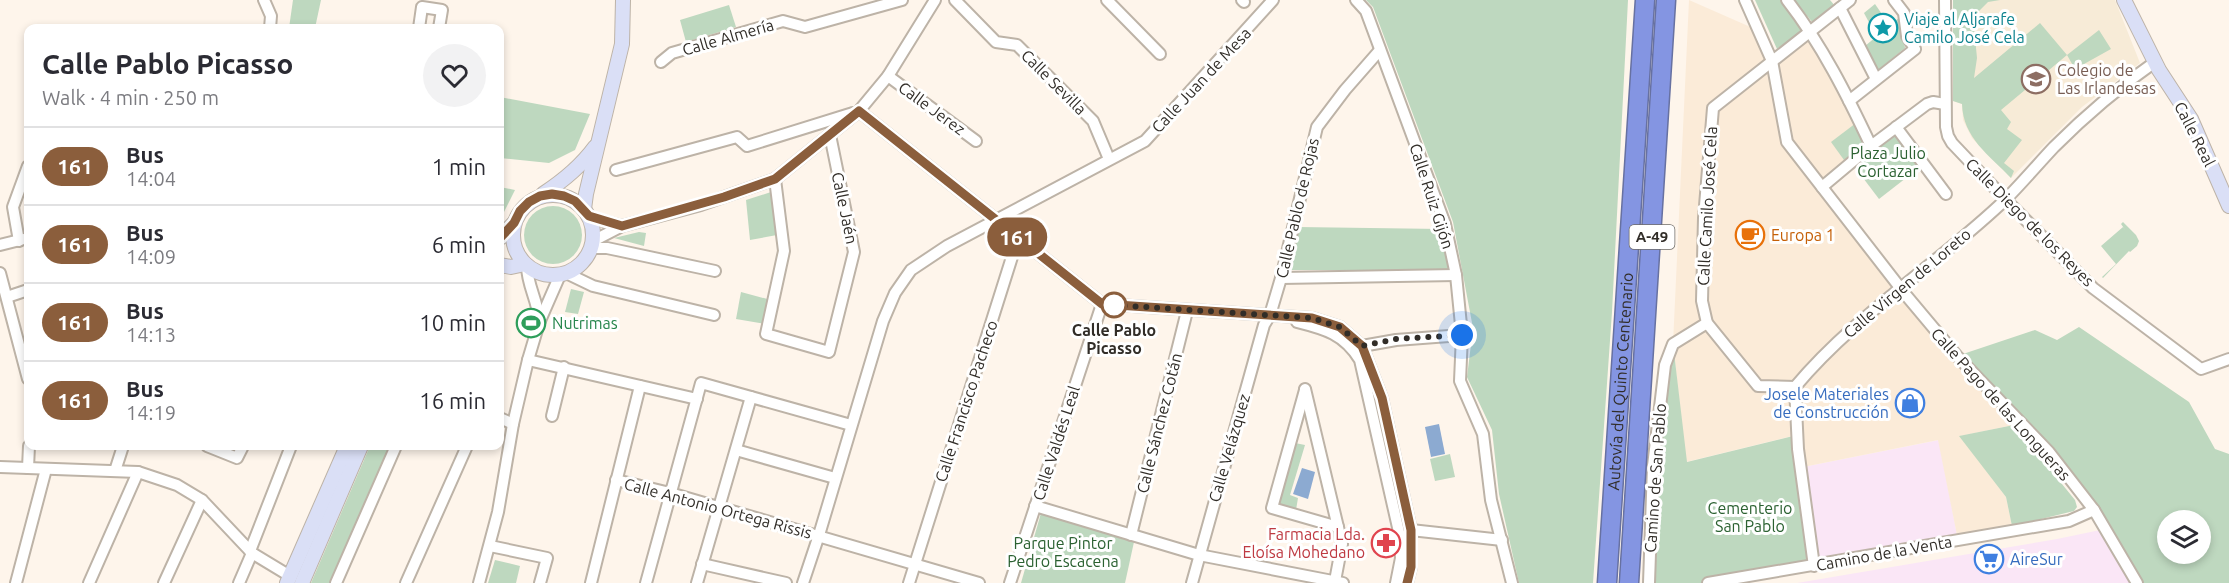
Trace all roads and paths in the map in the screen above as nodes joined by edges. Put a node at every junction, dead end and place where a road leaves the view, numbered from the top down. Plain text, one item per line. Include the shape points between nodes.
1 (264, 0) edge
2 (623, 0) edge
3 (902, 0) edge
4 (935, 0) edge
5 (955, 0) edge
6 (1107, 0) edge
7 (1273, 0) edge
8 (1356, 0) edge
9 (1645, 0) edge
10 (1666, 0) edge
11 (1746, 0) edge
12 (1787, 0) edge
13 (1850, 0) edge
14 (1894, 0) edge
15 (1945, 0) edge
16 (2124, 0) edge
17 (1840, 8) junction
18 (270, 24) edge
19 (419, 24) edge
20 (440, 24) edge
21 (1811, 31) junction
22 (1380, 50) junction
23 (1160, 54) dead end
24 (1772, 61) junction
25 (661, 62) dead end
26 (2155, 62) junction
27 (888, 76) junction
28 (1876, 79) junction
29 (1849, 101) junction
30 (1945, 104) junction
31 (859, 111) junction
32 (1896, 127) junction
33 (830, 135) junction
34 (976, 141) dead end
35 (598, 143) junction
36 (1871, 146) junction
37 (1109, 159) junction
38 (616, 170) dead end
39 (24, 178) edge
40 (775, 179) junction
41 (1822, 188) junction
42 (1946, 194) dead end
43 (540, 196) junction
44 (2006, 200) junction
45 (2229, 206) edge
46 (587, 213) junction
47 (996, 221) junction
48 (514, 223) junction
49 (622, 226) junction
50 (504, 234) edge
51 (1018, 238) junction
52 (24, 239) edge
53 (0, 245) edge
54 (592, 245) junction
55 (526, 265) junction
56 (504, 266) edge
57 (715, 272) dead end
58 (0, 273) edge
59 (563, 274) junction
60 (1456, 275) junction
61 (1281, 278) junction
62 (1900, 287) junction
63 (24, 291) edge
64 (7, 297) junction
65 (1102, 304) junction
66 (1187, 311) junction
67 (714, 315) dead end
68 (1270, 315) junction
69 (539, 323) junction
70 (1707, 323) junction
71 (1462, 335) junction
72 (1362, 346) junction
73 (2229, 359) edge
74 (528, 360) junction
75 (24, 363) edge
76 (564, 368) junction
77 (640, 386) junction
78 (1795, 387) junction
79 (751, 397) junction
80 (697, 399) junction
81 (552, 416) dead end
82 (504, 420) edge
83 (513, 424) junction
84 (851, 424) junction
85 (504, 433) edge
86 (510, 437) junction
87 (29, 450) edge
88 (122, 450) edge
89 (217, 450) edge
90 (241, 450) edge
91 (289, 450) edge
92 (345, 450) edge
93 (359, 450) edge
94 (394, 450) edge
95 (465, 450) edge
96 (736, 450) junction
97 (0, 467) edge
98 (28, 468) junction
99 (46, 469) junction
100 (115, 471) junction
101 (138, 472) junction
102 (835, 478) junction
103 (616, 480) junction
104 (670, 493) junction
105 (202, 500) junction
106 (1035, 506) junction
107 (719, 507) junction
108 (2094, 510) junction
109 (1338, 527) junction
110 (1411, 530) junction
111 (1131, 535) junction
112 (819, 536) junction
113 (1502, 540) junction
114 (490, 546) junction
115 (251, 552) junction
116 (1199, 555) junction
117 (915, 563) junction
118 (702, 564) junction
119 (1814, 566) junction
120 (1293, 578) edge
121 (293, 581) edge
122 (2137, 581) edge
123 (1339, 582) edge
124 (16, 583) edge
125 (89, 583) edge
126 (164, 583) edge
127 (239, 583) edge
128 (336, 583) edge
129 (406, 583) edge
130 (479, 583) edge
131 (540, 583) edge
132 (591, 583) edge
133 (646, 583) edge
134 (697, 583) edge
135 (786, 583) edge
136 (803, 583) edge
137 (909, 583) edge
138 (978, 583) edge
139 (1010, 583) edge
140 (1192, 583) edge
141 (1396, 583) edge
142 (1407, 583) edge
143 (1512, 583) edge
144 (1607, 583) edge
145 (1629, 583) edge
146 (1649, 583) edge
147 (1708, 583) edge

1 - 18 street
2 - 35 main road via 622,44
3 - 25 street, Calle Almería via 805,27 783,21 672,53
4 - 27 street
5 - 37 street, Calle Sevilla via 996,42 1017,45 1093,121
6 - 23 street
7 - 37 street, Calle Juan de Mesa via 1145,141
8 - 22 street, Calle Ruiz Gijón via 1366,11
9 - 144 highway, Autovía del Quinto Centenario / A-49
10 - 145 highway, Autovía del Quinto Centenario / A-49
11 - 24 street, Calle Pago de las Longueras
12 - 21 street
13 - 17 street, Calle Camilo José Cela
14 - 28 street via 1904,13 1907,36 1915,49
15 - 30 street, Calle Diego de los Reyes
16 - 26 main road, Calle Real
17 - 21 street, Calle Camilo José Cela
17 - 28 street
19 - 20 street via 422,8 442,10
21 - 24 street, Calle Camilo José Cela
21 - 29 street
22 - 60 street, Calle Ruiz Gijón via 1444,224
22 - 61 street, Calle Pablo de Rojas via 1317,127
24 - 41 street, Calle Pago de las Longueras via 1787,142
24 - 70 street, Calle Camilo José Cela via 1713,108 1704,218 1702,301
26 - 44 street, Calle Virgen de Loreto via 2055,146
26 - 45 main road, Calle Real via 2191,119
27 - 31 street
27 - 34 street, Calle Jerez
28 - 29 street
29 - 36 street
30 - 32 street via 1927,104
30 - 44 street, Calle Diego de los Reyes via 1948,136
31 - 33 street
31 - 38 street via 747,146 737,137
31 - 47 street
32 - 36 street
32 - 42 street
33 - 40 street
33 - 40 street, Calle Jaén via 854,252 829,352 766,334 784,251
35 - 43 main road via 560,183
35 - 46 main road via 586,194
36 - 41 street
37 - 47 street, Calle Juan de Mesa
39 - 52 street via 14,207
40 - 49 street via 701,205
41 - 62 street, Calle Pago de las Longueras
43 - 46 main road via 564,196
43 - 48 main road via 525,207
44 - 62 street, Calle Virgen de Loreto
44 - 73 street, Calle Diego de los Reyes via 2093,288 2201,369
46 - 49 street
46 - 54 main road via 593,229
47 - 51 street
47 - 84 street, Calle Juan de Mesa via 911,270 883,321
48 - 50 main road
48 - 55 main road via 514,245
49 - 54 street
51 - 65 street
51 - 117 street, Calle Francisco Pacheco
52 - 53 street
54 - 57 street
54 - 59 main road via 577,268
55 - 56 main road
55 - 59 main road via 542,274
55 - 69 street
58 - 64 street
59 - 67 street via 593,286
59 - 69 street
60 - 61 street
60 - 71 street, Calle Ruiz Gijón
61 - 68 street, Calle Pablo de Rojas
62 - 78 street, Calle Virgen de Loreto via 1817,360
62 - 108 street, Calle Pago de las Longueras via 1957,356 2049,452
63 - 64 street
64 - 75 street
65 - 66 street
65 - 106 street, Calle Valdés Leal
66 - 68 street
66 - 111 street, Calle Sánchez Cotán
68 - 72 street via 1312,318 1340,327
68 - 116 street, Calle Velázquez
68 - 141 street via 1339,336 1360,360 1399,532 1401,558
69 - 74 street
70 - 78 street, Calle Camilo José Cela via 1758,386
70 - 146 street, Camino de San Pablo via 1673,344 1665,365 1653,466
71 - 72 street via 1396,339
71 - 113 street, Calle Ruiz Gijón via 1460,381 1483,435 1491,500
72 - 110 street via 1382,398
74 - 76 street
74 - 83 street
76 - 77 street
76 - 81 street
77 - 80 street
77 - 103 street
78 - 119 street via 1798,449
79 - 80 street via 701,382
79 - 84 street
79 - 96 street
80 - 104 street
82 - 83 street
83 - 86 street
84 - 102 street, Calle Juan de Mesa
85 - 86 street
86 - 114 street
87 - 98 street
88 - 100 street
89 - 90 street via 237,458
91 - 115 street
92 - 121 main road
93 - 121 main road
94 - 128 street
95 - 129 street
96 - 102 street
96 - 107 street
97 - 98 street
98 - 99 street
99 - 100 street
99 - 124 street
100 - 101 street
101 - 105 street via 177,485
101 - 125 street
102 - 112 street, Calle Juan de Mesa
103 - 104 street, Calle Antonio Ortega Rissis
103 - 132 street
104 - 107 street, Calle Antonio Ortega Rissis
104 - 133 street
105 - 115 street
105 - 126 street
106 - 111 street
106 - 139 street, Calle Valdés Leal
107 - 112 street, Calle Antonio Ortega Rissis
107 - 118 street
108 - 119 street, Camino de la Venta via 2069,521
108 - 122 street, Calle Pago de las Longueras
109 - 109 street via 1325,469 1305,389 1272,508
109 - 123 street via 1342,544
110 - 113 street
110 - 142 street
111 - 116 street
112 - 117 street, Calle Antonio Ortega Rissis
112 - 136 street, Calle Juan de Mesa
113 - 143 street, Calle Ruiz Gijón
114 - 130 street
114 - 131 street via 547,558
115 - 121 street
115 - 127 street
116 - 120 street
116 - 140 street, Calle Velázquez
117 - 137 street, Calle Francisco Pacheco
117 - 138 street, Calle Antonio Ortega Rissis
118 - 134 street
118 - 135 street
119 - 147 street, Camino de la Venta
120 - 123 street

